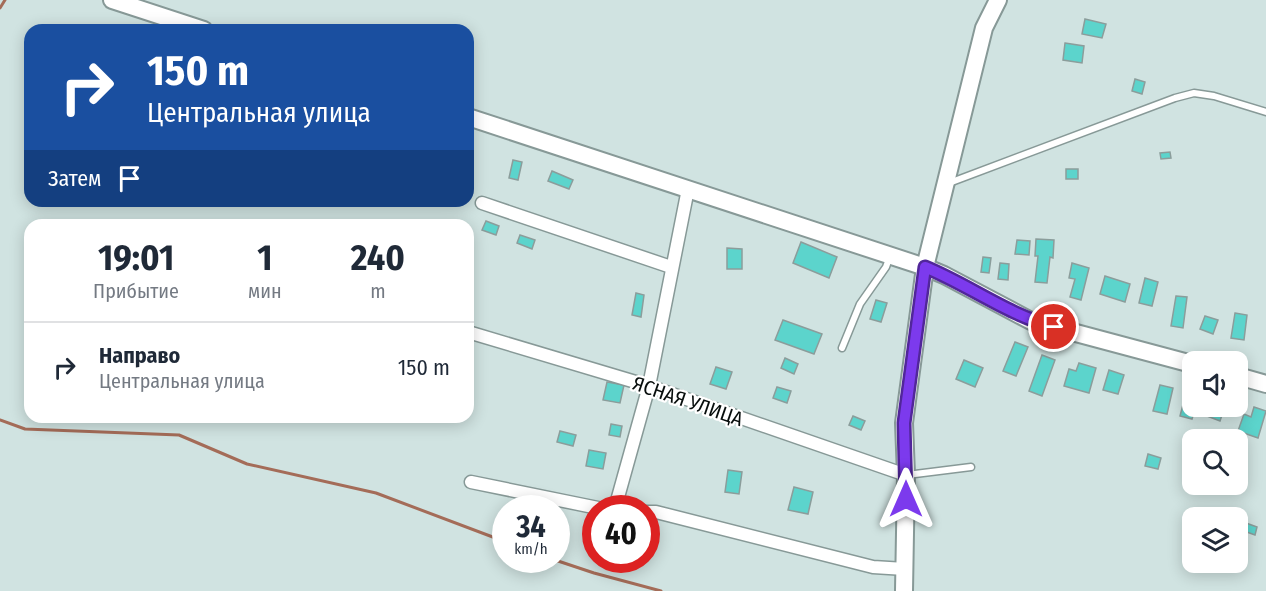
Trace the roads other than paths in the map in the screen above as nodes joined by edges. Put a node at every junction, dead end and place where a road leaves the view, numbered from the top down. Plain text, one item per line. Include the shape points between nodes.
1 (112, 0) edge
2 (998, 0) edge
3 (186, 24) edge
4 (1266, 112) edge
5 (474, 119) edge
6 (946, 184) junction
7 (688, 189) junction
8 (482, 203) dead end
9 (890, 256) junction
10 (671, 267) junction
11 (925, 267) junction
12 (474, 334) edge
13 (842, 348) dead end
14 (1182, 361) edge
15 (1248, 379) edge
16 (1266, 384) edge
17 (649, 386) junction
18 (971, 467) dead end
19 (906, 475) junction
20 (471, 482) dead end
21 (619, 495) edge
22 (582, 505) edge
23 (660, 513) edge
24 (905, 569) junction
25 (904, 591) edge

1 - 3 street
2 - 6 street via 984,28
4 - 6 lane via 1194,93
5 - 7 street
6 - 11 street
7 - 9 street via 873,247
7 - 10 street
8 - 10 street
9 - 11 street
9 - 13 lane via 860,304
10 - 17 street
11 - 14 street via 1031,321
11 - 19 street via 904,423
12 - 17 street, ЯСНАЯ УЛИЦА
15 - 16 street
17 - 19 street, ЯСНАЯ УЛИЦА
17 - 21 street
18 - 19 lane
19 - 24 street
20 - 22 street
23 - 24 street via 873,567
24 - 25 street

